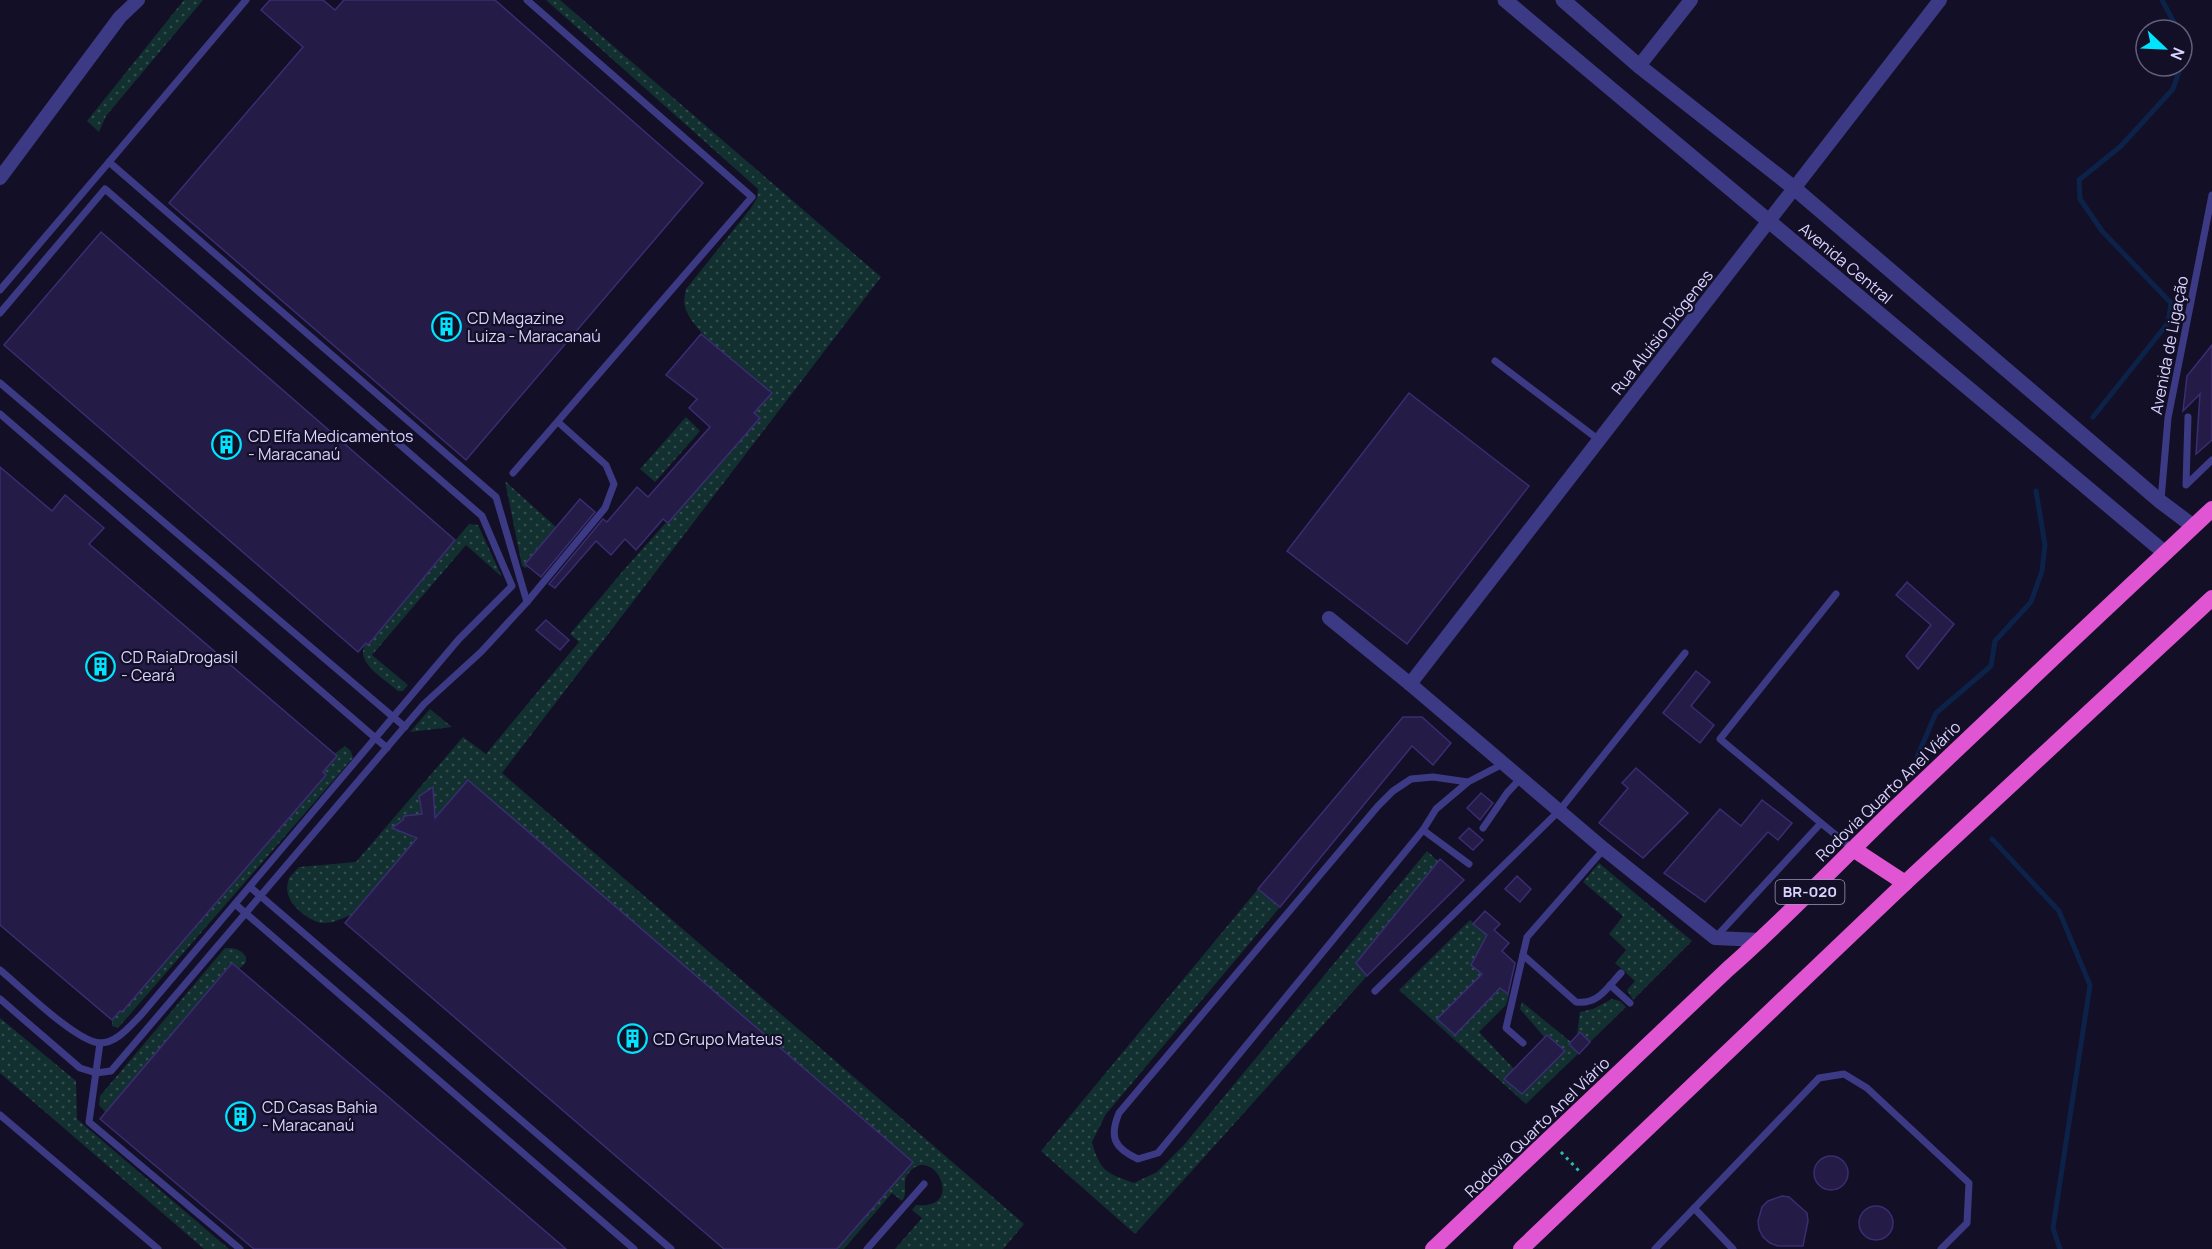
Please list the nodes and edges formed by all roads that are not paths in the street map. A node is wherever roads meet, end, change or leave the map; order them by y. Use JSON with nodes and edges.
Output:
{"nodes":[{"id":1,"x":138,"y":0,"type":"edge"},
{"id":2,"x":246,"y":0,"type":"edge"},
{"id":3,"x":527,"y":0,"type":"edge"},
{"id":4,"x":1505,"y":0,"type":"edge"},
{"id":5,"x":1563,"y":0,"type":"edge"},
{"id":6,"x":1691,"y":0,"type":"edge"},
{"id":7,"x":1940,"y":0,"type":"edge"},
{"id":8,"x":1640,"y":66,"type":"junction"},
{"id":9,"x":109,"y":162,"type":"junction"},
{"id":10,"x":0,"y":178,"type":"edge"},
{"id":11,"x":1794,"y":188,"type":"junction"},
{"id":12,"x":2212,"y":195,"type":"edge"},
{"id":13,"x":1768,"y":221,"type":"junction"},
{"id":14,"x":0,"y":290,"type":"edge"},
{"id":15,"x":0,"y":313,"type":"edge"},
{"id":16,"x":1495,"y":360,"type":"dead end"},
{"id":17,"x":0,"y":382,"type":"edge"},
{"id":18,"x":0,"y":414,"type":"edge"},
{"id":19,"x":2188,"y":417,"type":"dead end"},
{"id":20,"x":558,"y":422,"type":"junction"},
{"id":21,"x":1599,"y":440,"type":"junction"},
{"id":22,"x":2212,"y":459,"type":"edge"},
{"id":23,"x":513,"y":473,"type":"dead end"},
{"id":24,"x":2161,"y":502,"type":"junction"},
{"id":25,"x":2212,"y":509,"type":"edge"},
{"id":26,"x":2193,"y":526,"type":"junction"},
{"id":27,"x":2165,"y":554,"type":"junction"},
{"id":28,"x":1836,"y":594,"type":"dead end"},
{"id":29,"x":2212,"y":598,"type":"edge"},
{"id":30,"x":527,"y":602,"type":"junction"},
{"id":31,"x":1329,"y":618,"type":"dead end"},
{"id":32,"x":1686,"y":653,"type":"dead end"},
{"id":33,"x":1410,"y":684,"type":"junction"},
{"id":34,"x":393,"y":717,"type":"junction"},
{"id":35,"x":405,"y":727,"type":"junction"},
{"id":36,"x":375,"y":738,"type":"junction"},
{"id":37,"x":387,"y":748,"type":"junction"},
{"id":38,"x":1503,"y":764,"type":"junction"},
{"id":39,"x":1521,"y":778,"type":"junction"},
{"id":40,"x":1468,"y":782,"type":"junction"},
{"id":41,"x":1559,"y":811,"type":"junction"},
{"id":42,"x":1821,"y":823,"type":"junction"},
{"id":43,"x":1483,"y":828,"type":"dead end"},
{"id":44,"x":1423,"y":830,"type":"junction"},
{"id":45,"x":1604,"y":849,"type":"junction"},
{"id":46,"x":1853,"y":849,"type":"junction"},
{"id":47,"x":1469,"y":864,"type":"dead end"},
{"id":48,"x":1905,"y":883,"type":"junction"},
{"id":49,"x":250,"y":887,"type":"junction"},
{"id":50,"x":261,"y":896,"type":"junction"},
{"id":51,"x":235,"y":904,"type":"junction"},
{"id":52,"x":246,"y":913,"type":"junction"},
{"id":53,"x":1715,"y":938,"type":"junction"},
{"id":54,"x":1761,"y":940,"type":"junction"},
{"id":55,"x":1523,"y":955,"type":"junction"},
{"id":56,"x":0,"y":970,"type":"edge"},
{"id":57,"x":1621,"y":973,"type":"dead end"},
{"id":58,"x":1610,"y":985,"type":"junction"},
{"id":59,"x":1376,"y":991,"type":"dead end"},
{"id":60,"x":0,"y":999,"type":"edge"},
{"id":61,"x":1630,"y":1003,"type":"dead end"},
{"id":62,"x":100,"y":1043,"type":"junction"},
{"id":63,"x":1523,"y":1043,"type":"dead end"},
{"id":64,"x":96,"y":1073,"type":"junction"},
{"id":65,"x":0,"y":1115,"type":"edge"},
{"id":66,"x":924,"y":1184,"type":"dead end"},
{"id":67,"x":1694,"y":1208,"type":"junction"},
{"id":68,"x":158,"y":1249,"type":"edge"},
{"id":69,"x":240,"y":1249,"type":"edge"},
{"id":70,"x":634,"y":1249,"type":"edge"},
{"id":71,"x":671,"y":1249,"type":"edge"},
{"id":72,"x":867,"y":1249,"type":"edge"},
{"id":73,"x":1433,"y":1249,"type":"edge"},
{"id":74,"x":1521,"y":1249,"type":"edge"},
{"id":75,"x":1655,"y":1249,"type":"edge"},
{"id":76,"x":1733,"y":1249,"type":"edge"},
{"id":77,"x":1941,"y":1249,"type":"edge"}],
"edges":[{"from":1,"to":10,"type":"street"},
{"from":2,"to":9,"type":"lane"},
{"from":3,"to":20,"type":"lane"},
{"from":4,"to":13,"type":"street","name":"Avenida Central"},
{"from":5,"to":8,"type":"street","name":"Avenida Central"},
{"from":6,"to":8,"type":"street"},
{"from":7,"to":11,"type":"street","name":"Rua Aluísio Diógenes"},
{"from":8,"to":11,"type":"street","name":"Avenida Central"},
{"from":9,"to":14,"type":"lane"},
{"from":9,"to":30,"type":"lane"},
{"from":11,"to":13,"type":"street","name":"Rua Aluísio Diógenes"},
{"from":11,"to":24,"type":"street","name":"Avenida Central"},
{"from":12,"to":24,"type":"lane","name":"Avenida de Ligação"},
{"from":13,"to":21,"type":"street","name":"Rua Aluísio Diógenes"},
{"from":13,"to":27,"type":"street","name":"Avenida Central"},
{"from":15,"to":34,"type":"lane"},
{"from":16,"to":21,"type":"lane"},
{"from":17,"to":34,"type":"lane"},
{"from":18,"to":36,"type":"lane"},
{"from":19,"to":22,"type":"lane"},
{"from":20,"to":23,"type":"lane"},
{"from":20,"to":30,"type":"lane"},
{"from":21,"to":33,"type":"street","name":"Rua Aluísio Diógenes"},
{"from":24,"to":26,"type":"street","name":"Avenida Central"},
{"from":25,"to":26,"type":"highway","name":"Rodovia Quarto Anel Viário","number":"BR-020"},
{"from":26,"to":27,"type":"highway","name":"Rodovia Quarto Anel Viário","number":"BR-020"},
{"from":27,"to":46,"type":"highway","name":"Rodovia Quarto Anel Viário","number":"BR-020"},
{"from":28,"to":42,"type":"lane"},
{"from":29,"to":48,"type":"highway"},
{"from":30,"to":35,"type":"lane"},
{"from":31,"to":33,"type":"street"},
{"from":32,"to":41,"type":"lane"},
{"from":33,"to":38,"type":"street"},
{"from":34,"to":35,"type":"lane"},
{"from":34,"to":36,"type":"lane"},
{"from":35,"to":37,"type":"lane"},
{"from":36,"to":37,"type":"lane"},
{"from":36,"to":49,"type":"lane"},
{"from":37,"to":50,"type":"lane"},
{"from":38,"to":39,"type":"street"},
{"from":38,"to":40,"type":"lane"},
{"from":39,"to":41,"type":"street"},
{"from":39,"to":43,"type":"lane"},
{"from":40,"to":44,"type":"lane"},
{"from":40,"to":44,"type":"lane"},
{"from":41,"to":45,"type":"street"},
{"from":41,"to":59,"type":"lane"},
{"from":42,"to":46,"type":"lane"},
{"from":42,"to":53,"type":"lane"},
{"from":44,"to":47,"type":"lane"},
{"from":45,"to":53,"type":"street"},
{"from":45,"to":55,"type":"lane"},
{"from":46,"to":48,"type":"highway"},
{"from":46,"to":54,"type":"highway","name":"Rodovia Quarto Anel Viário","number":"BR-020"},
{"from":48,"to":74,"type":"highway"},
{"from":49,"to":50,"type":"lane"},
{"from":49,"to":51,"type":"lane"},
{"from":50,"to":52,"type":"lane"},
{"from":50,"to":71,"type":"lane"},
{"from":51,"to":52,"type":"lane"},
{"from":51,"to":62,"type":"lane"},
{"from":52,"to":64,"type":"lane"},
{"from":52,"to":70,"type":"lane"},
{"from":53,"to":54,"type":"street"},
{"from":54,"to":73,"type":"highway","name":"Rodovia Quarto Anel Viário","number":"BR-020"},
{"from":55,"to":58,"type":"lane"},
{"from":55,"to":63,"type":"lane"},
{"from":56,"to":62,"type":"lane"},
{"from":57,"to":58,"type":"lane"},
{"from":58,"to":61,"type":"lane"},
{"from":60,"to":64,"type":"lane"},
{"from":62,"to":64,"type":"lane"},
{"from":64,"to":69,"type":"lane"},
{"from":65,"to":68,"type":"lane"},
{"from":66,"to":72,"type":"lane"},
{"from":67,"to":75,"type":"lane"},
{"from":67,"to":76,"type":"lane"},
{"from":67,"to":77,"type":"lane"}]}
